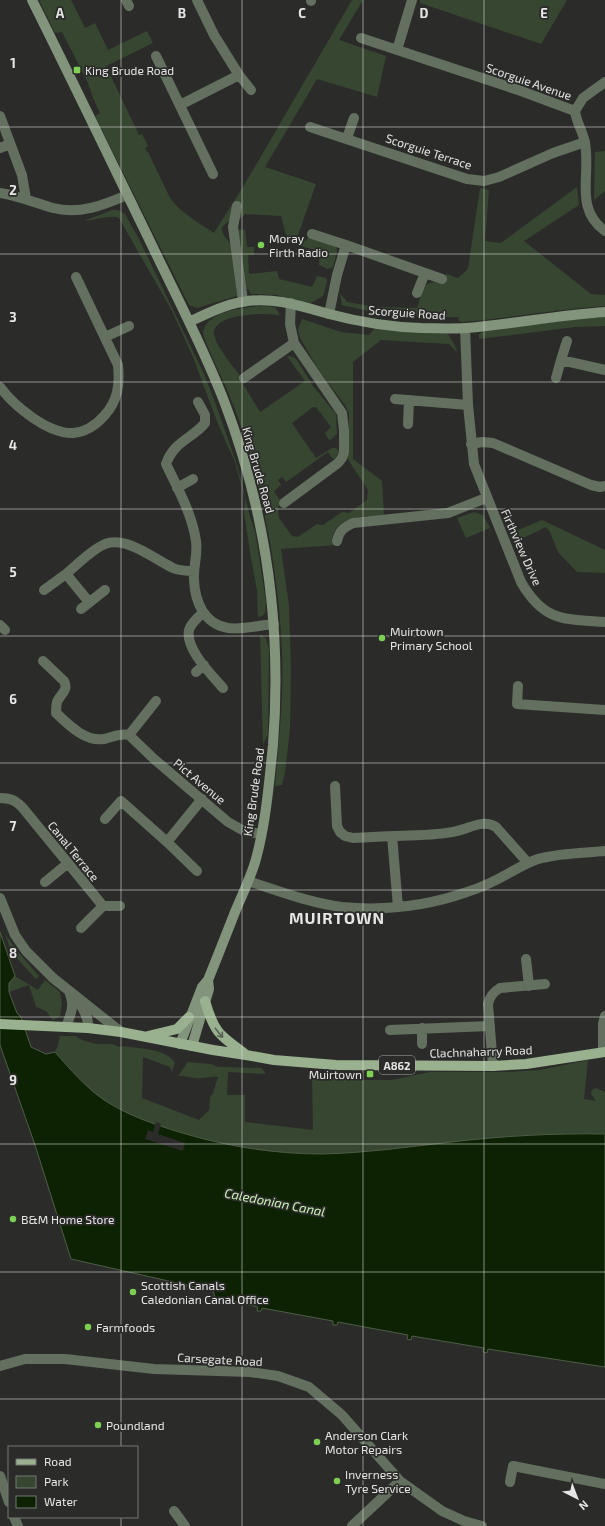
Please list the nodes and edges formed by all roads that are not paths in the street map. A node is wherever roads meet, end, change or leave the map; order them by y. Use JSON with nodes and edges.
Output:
{"nodes":[{"id":1,"x":32,"y":0,"type":"edge"},
{"id":2,"x":197,"y":0,"type":"edge"},
{"id":3,"x":412,"y":0,"type":"edge"},
{"id":4,"x":361,"y":38,"type":"dead end"},
{"id":5,"x":397,"y":50,"type":"junction"},
{"id":6,"x":156,"y":56,"type":"dead end"},
{"id":7,"x":239,"y":75,"type":"junction"},
{"id":8,"x":605,"y":82,"type":"edge"},
{"id":9,"x":251,"y":90,"type":"dead end"},
{"id":10,"x":180,"y":105,"type":"junction"},
{"id":11,"x":575,"y":110,"type":"junction"},
{"id":12,"x":0,"y":116,"type":"edge"},
{"id":13,"x":354,"y":118,"type":"dead end"},
{"id":14,"x":310,"y":127,"type":"dead end"},
{"id":15,"x":347,"y":138,"type":"junction"},
{"id":16,"x":585,"y":142,"type":"junction"},
{"id":17,"x":10,"y":144,"type":"junction"},
{"id":18,"x":0,"y":148,"type":"edge"},
{"id":19,"x":213,"y":174,"type":"dead end"},
{"id":20,"x":0,"y":193,"type":"edge"},
{"id":21,"x":127,"y":195,"type":"junction"},
{"id":22,"x":26,"y":199,"type":"junction"},
{"id":23,"x":237,"y":206,"type":"dead end"},
{"id":24,"x":605,"y":231,"type":"edge"},
{"id":25,"x":312,"y":234,"type":"dead end"},
{"id":26,"x":346,"y":245,"type":"junction"},
{"id":27,"x":425,"y":273,"type":"junction"},
{"id":28,"x":76,"y":277,"type":"dead end"},
{"id":29,"x":442,"y":279,"type":"dead end"},
{"id":30,"x":417,"y":293,"type":"dead end"},
{"id":31,"x":243,"y":301,"type":"junction"},
{"id":32,"x":291,"y":303,"type":"junction"},
{"id":33,"x":605,"y":312,"type":"edge"},
{"id":34,"x":329,"y":314,"type":"junction"},
{"id":35,"x":189,"y":322,"type":"junction"},
{"id":36,"x":129,"y":326,"type":"dead end"},
{"id":37,"x":465,"y":328,"type":"junction"},
{"id":38,"x":105,"y":337,"type":"junction"},
{"id":39,"x":566,"y":341,"type":"dead end"},
{"id":40,"x":294,"y":343,"type":"junction"},
{"id":41,"x":561,"y":360,"type":"junction"},
{"id":42,"x":605,"y":370,"type":"edge"},
{"id":43,"x":244,"y":378,"type":"dead end"},
{"id":44,"x":556,"y":378,"type":"dead end"},
{"id":45,"x":0,"y":387,"type":"edge"},
{"id":46,"x":395,"y":399,"type":"dead end"},
{"id":47,"x":409,"y":400,"type":"junction"},
{"id":48,"x":198,"y":402,"type":"dead end"},
{"id":49,"x":468,"y":405,"type":"junction"},
{"id":50,"x":408,"y":424,"type":"dead end"},
{"id":51,"x":471,"y":444,"type":"junction"},
{"id":52,"x":193,"y":479,"type":"dead end"},
{"id":53,"x":605,"y":486,"type":"edge"},
{"id":54,"x":177,"y":488,"type":"junction"},
{"id":55,"x":486,"y":498,"type":"junction"},
{"id":56,"x":284,"y":503,"type":"dead end"},
{"id":57,"x":337,"y":541,"type":"dead end"},
{"id":58,"x":194,"y":572,"type":"junction"},
{"id":59,"x":66,"y":574,"type":"junction"},
{"id":60,"x":44,"y":590,"type":"dead end"},
{"id":61,"x":105,"y":590,"type":"dead end"},
{"id":62,"x":90,"y":602,"type":"junction"},
{"id":63,"x":81,"y":609,"type":"dead end"},
{"id":64,"x":202,"y":613,"type":"junction"},
{"id":65,"x":605,"y":622,"type":"edge"},
{"id":66,"x":274,"y":624,"type":"junction"},
{"id":67,"x":43,"y":661,"type":"dead end"},
{"id":68,"x":518,"y":686,"type":"dead end"},
{"id":69,"x":223,"y":688,"type":"dead end"},
{"id":70,"x":156,"y":701,"type":"dead end"},
{"id":71,"x":605,"y":710,"type":"edge"},
{"id":72,"x":129,"y":735,"type":"junction"},
{"id":73,"x":335,"y":786,"type":"dead end"},
{"id":74,"x":0,"y":798,"type":"edge"},
{"id":75,"x":202,"y":799,"type":"junction"},
{"id":76,"x":105,"y":819,"type":"dead end"},
{"id":77,"x":261,"y":834,"type":"junction"},
{"id":78,"x":392,"y":836,"type":"junction"},
{"id":79,"x":167,"y":842,"type":"junction"},
{"id":80,"x":605,"y":851,"type":"edge"},
{"id":81,"x":528,"y":863,"type":"junction"},
{"id":82,"x":67,"y":864,"type":"junction"},
{"id":83,"x":197,"y":871,"type":"dead end"},
{"id":84,"x":248,"y":881,"type":"junction"},
{"id":85,"x":45,"y":882,"type":"dead end"},
{"id":86,"x":0,"y":898,"type":"edge"},
{"id":87,"x":103,"y":906,"type":"junction"},
{"id":88,"x":120,"y":906,"type":"dead end"},
{"id":89,"x":398,"y":907,"type":"junction"},
{"id":90,"x":81,"y":928,"type":"dead end"},
{"id":91,"x":526,"y":958,"type":"dead end"},
{"id":92,"x":208,"y":980,"type":"junction"},
{"id":93,"x":545,"y":984,"type":"dead end"},
{"id":94,"x":529,"y":986,"type":"junction"},
{"id":95,"x":69,"y":990,"type":"junction"},
{"id":96,"x":205,"y":1001,"type":"junction"},
{"id":97,"x":605,"y":1016,"type":"edge"},
{"id":98,"x":189,"y":1017,"type":"junction"},
{"id":99,"x":0,"y":1024,"type":"edge"},
{"id":100,"x":490,"y":1026,"type":"junction"},
{"id":101,"x":66,"y":1027,"type":"junction"},
{"id":102,"x":88,"y":1028,"type":"junction"},
{"id":103,"x":422,"y":1028,"type":"junction"},
{"id":104,"x":390,"y":1030,"type":"dead end"},
{"id":105,"x":121,"y":1032,"type":"junction"},
{"id":106,"x":145,"y":1037,"type":"junction"},
{"id":107,"x":180,"y":1044,"type":"junction"},
{"id":108,"x":422,"y":1044,"type":"dead end"},
{"id":109,"x":192,"y":1046,"type":"junction"},
{"id":110,"x":604,"y":1052,"type":"edge"},
{"id":111,"x":246,"y":1055,"type":"junction"},
{"id":112,"x":493,"y":1066,"type":"junction"},
{"id":113,"x":0,"y":1366,"type":"edge"},
{"id":114,"x":0,"y":1476,"type":"edge"},
{"id":115,"x":400,"y":1481,"type":"junction"},
{"id":116,"x":510,"y":1482,"type":"dead end"},
{"id":117,"x":605,"y":1484,"type":"edge"},
{"id":118,"x":8,"y":1499,"type":"edge"},
{"id":119,"x":174,"y":1511,"type":"dead end"},
{"id":120,"x":185,"y":1526,"type":"edge"},
{"id":121,"x":352,"y":1526,"type":"edge"},
{"id":122,"x":482,"y":1526,"type":"edge"}],
"edges":[{"from":1,"to":21,"type":"street","name":"King Brude Road"},
{"from":2,"to":7,"type":"street"},
{"from":3,"to":5,"type":"street"},
{"from":4,"to":5,"type":"street","name":"Scorguie Avenue"},
{"from":5,"to":11,"type":"street","name":"Scorguie Avenue"},
{"from":6,"to":10,"type":"street"},
{"from":7,"to":9,"type":"street"},
{"from":7,"to":10,"type":"street"},
{"from":8,"to":11,"type":"street"},
{"from":10,"to":19,"type":"street"},
{"from":11,"to":16,"type":"street","name":"Scorguie Avenue"},
{"from":12,"to":17,"type":"street"},
{"from":13,"to":15,"type":"street"},
{"from":14,"to":15,"type":"street","name":"Scorguie Terrace"},
{"from":15,"to":16,"type":"street","name":"Scorguie Terrace"},
{"from":16,"to":24,"type":"street","name":"Scorguie Avenue"},
{"from":17,"to":18,"type":"street"},
{"from":17,"to":22,"type":"street"},
{"from":20,"to":22,"type":"street"},
{"from":21,"to":22,"type":"street"},
{"from":21,"to":35,"type":"street","name":"King Brude Road"},
{"from":23,"to":31,"type":"street"},
{"from":25,"to":26,"type":"street"},
{"from":26,"to":27,"type":"street"},
{"from":26,"to":34,"type":"street"},
{"from":27,"to":29,"type":"street"},
{"from":27,"to":30,"type":"street"},
{"from":28,"to":38,"type":"street"},
{"from":31,"to":32,"type":"street","name":"Scorguie Road"},
{"from":31,"to":35,"type":"street","name":"Scorguie Road"},
{"from":32,"to":34,"type":"street","name":"Scorguie Road"},
{"from":32,"to":40,"type":"street"},
{"from":33,"to":37,"type":"street","name":"Scorguie Road"},
{"from":34,"to":37,"type":"street","name":"Scorguie Road"},
{"from":35,"to":66,"type":"street","name":"King Brude Road"},
{"from":36,"to":38,"type":"street"},
{"from":37,"to":49,"type":"street","name":"Firthview Drive"},
{"from":38,"to":45,"type":"street"},
{"from":39,"to":41,"type":"street"},
{"from":40,"to":43,"type":"street"},
{"from":40,"to":56,"type":"street"},
{"from":41,"to":42,"type":"street"},
{"from":41,"to":44,"type":"street"},
{"from":46,"to":47,"type":"street"},
{"from":47,"to":49,"type":"street"},
{"from":47,"to":50,"type":"street"},
{"from":48,"to":54,"type":"street"},
{"from":49,"to":51,"type":"street","name":"Firthview Drive"},
{"from":51,"to":53,"type":"street"},
{"from":51,"to":55,"type":"street","name":"Firthview Drive"},
{"from":52,"to":54,"type":"street"},
{"from":54,"to":58,"type":"street"},
{"from":55,"to":57,"type":"street"},
{"from":55,"to":65,"type":"street","name":"Firthview Drive"},
{"from":58,"to":59,"type":"street"},
{"from":58,"to":64,"type":"street"},
{"from":59,"to":60,"type":"street"},
{"from":59,"to":62,"type":"street"},
{"from":61,"to":62,"type":"street"},
{"from":62,"to":63,"type":"street"},
{"from":64,"to":66,"type":"street"},
{"from":64,"to":69,"type":"street"},
{"from":66,"to":77,"type":"street","name":"King Brude Road"},
{"from":67,"to":72,"type":"street"},
{"from":68,"to":71,"type":"street"},
{"from":70,"to":72,"type":"street"},
{"from":72,"to":75,"type":"street","name":"Pict Avenue"},
{"from":73,"to":78,"type":"street"},
{"from":74,"to":82,"type":"street","name":"Canal Terrace"},
{"from":75,"to":77,"type":"street","name":"Pict Avenue"},
{"from":75,"to":79,"type":"street"},
{"from":76,"to":79,"type":"street"},
{"from":77,"to":84,"type":"street","name":"King Brude Road"},
{"from":78,"to":81,"type":"street"},
{"from":78,"to":89,"type":"street"},
{"from":79,"to":83,"type":"street"},
{"from":80,"to":81,"type":"street"},
{"from":81,"to":89,"type":"street"},
{"from":82,"to":85,"type":"street"},
{"from":82,"to":87,"type":"street","name":"Canal Terrace"},
{"from":84,"to":89,"type":"street"},
{"from":84,"to":92,"type":"street","name":"King Brude Road"},
{"from":86,"to":95,"type":"street"},
{"from":87,"to":88,"type":"street"},
{"from":87,"to":90,"type":"street"},
{"from":91,"to":94,"type":"street"},
{"from":92,"to":96,"type":"street","name":"King Brude Road"},
{"from":92,"to":98,"type":"street","name":"King Brude Road"},
{"from":93,"to":94,"type":"street"},
{"from":94,"to":100,"type":"street"},
{"from":95,"to":101,"type":"street"},
{"from":95,"to":102,"type":"street"},
{"from":95,"to":105,"type":"street"},
{"from":96,"to":109,"type":"street","name":"King Brude Road"},
{"from":96,"to":111,"type":"main road","one_way":true},
{"from":97,"to":110,"type":"street","name":"Clachnaharry Road"},
{"from":98,"to":106,"type":"main road"},
{"from":98,"to":107,"type":"street","name":"King Brude Road"},
{"from":99,"to":101,"type":"main road","number":"A862"},
{"from":100,"to":103,"type":"street"},
{"from":100,"to":112,"type":"street"},
{"from":101,"to":102,"type":"main road","number":"A862"},
{"from":102,"to":105,"type":"main road","number":"A862"},
{"from":103,"to":104,"type":"street"},
{"from":103,"to":108,"type":"street"},
{"from":105,"to":106,"type":"main road","number":"A862"},
{"from":106,"to":107,"type":"main road","number":"A862"},
{"from":107,"to":109,"type":"main road","number":"A862"},
{"from":109,"to":111,"type":"main road","name":"Clachnaharry Road","number":"A862"},
{"from":110,"to":112,"type":"main road","name":"Clachnaharry Road","number":"A862"},
{"from":111,"to":112,"type":"main road","name":"Clachnaharry Road","number":"A862"},
{"from":113,"to":115,"type":"street","name":"Carsegate Road"},
{"from":114,"to":118,"type":"street"},
{"from":115,"to":121,"type":"street"},
{"from":115,"to":122,"type":"street","name":"Carsegate Road"},
{"from":116,"to":117,"type":"street"},
{"from":119,"to":120,"type":"street"}]}
